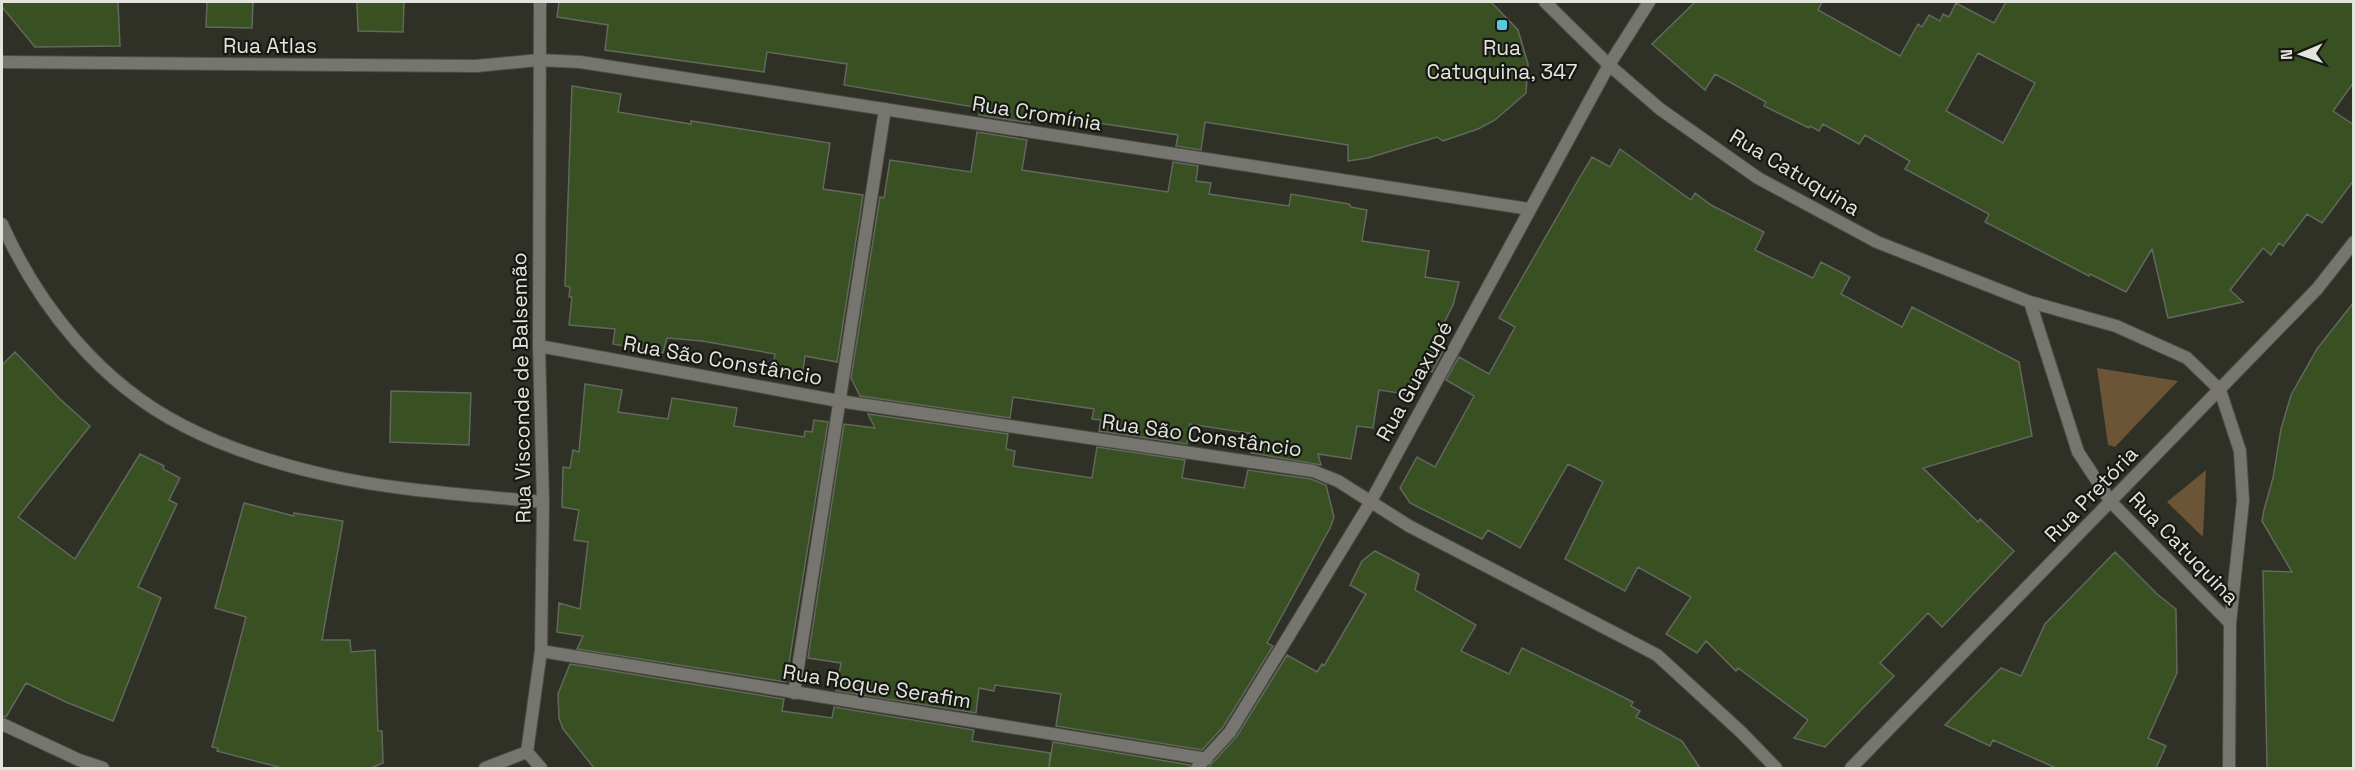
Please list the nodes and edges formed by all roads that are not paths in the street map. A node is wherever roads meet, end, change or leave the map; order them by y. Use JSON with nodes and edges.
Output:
{"nodes":[{"id":1,"x":540,"y":2,"type":"edge"},
{"id":2,"x":1545,"y":2,"type":"edge"},
{"id":3,"x":1649,"y":2,"type":"edge"},
{"id":4,"x":539,"y":60,"type":"junction"},
{"id":5,"x":2,"y":62,"type":"edge"},
{"id":6,"x":1609,"y":65,"type":"junction"},
{"id":7,"x":885,"y":109,"type":"junction"},
{"id":8,"x":1529,"y":209,"type":"junction"},
{"id":9,"x":2,"y":224,"type":"edge"},
{"id":10,"x":2354,"y":242,"type":"edge"},
{"id":11,"x":2030,"y":302,"type":"junction"},
{"id":12,"x":539,"y":346,"type":"junction"},
{"id":13,"x":2220,"y":390,"type":"junction"},
{"id":14,"x":839,"y":401,"type":"junction"},
{"id":15,"x":543,"y":502,"type":"junction"},
{"id":16,"x":1370,"y":502,"type":"junction"},
{"id":17,"x":2111,"y":502,"type":"junction"},
{"id":18,"x":2230,"y":623,"type":"junction"},
{"id":19,"x":541,"y":651,"type":"junction"},
{"id":20,"x":794,"y":693,"type":"junction"},
{"id":21,"x":2,"y":723,"type":"edge"},
{"id":22,"x":527,"y":752,"type":"junction"},
{"id":23,"x":1207,"y":759,"type":"junction"},
{"id":24,"x":103,"y":768,"type":"edge"},
{"id":25,"x":485,"y":768,"type":"edge"},
{"id":26,"x":541,"y":768,"type":"edge"},
{"id":27,"x":1197,"y":768,"type":"edge"},
{"id":28,"x":1776,"y":768,"type":"edge"},
{"id":29,"x":1851,"y":768,"type":"edge"},
{"id":30,"x":2229,"y":768,"type":"edge"}],
"edges":[{"from":1,"to":4,"type":"street","name":"Rua Visconde de Balsemão"},
{"from":2,"to":6,"type":"street","name":"Rua Catuquina"},
{"from":3,"to":6,"type":"street","name":"Rua Guaxupé"},
{"from":4,"to":5,"type":"street","name":"Rua Atlas"},
{"from":4,"to":7,"type":"street","name":"Rua Cromínia"},
{"from":4,"to":12,"type":"street","name":"Rua Visconde de Balsemão"},
{"from":6,"to":8,"type":"street","name":"Rua Guaxupé"},
{"from":6,"to":11,"type":"street","name":"Rua Catuquina"},
{"from":7,"to":8,"type":"street","name":"Rua Cromínia"},
{"from":7,"to":14,"type":"street"},
{"from":8,"to":16,"type":"street","name":"Rua Guaxupé"},
{"from":9,"to":15,"type":"street"},
{"from":10,"to":13,"type":"street","name":"Rua Pretória"},
{"from":11,"to":13,"type":"street","name":"Rua Catuquina"},
{"from":11,"to":17,"type":"street","name":"Rua Catuquina"},
{"from":12,"to":14,"type":"street","name":"Rua São Constâncio"},
{"from":12,"to":15,"type":"street","name":"Rua Visconde de Balsemão"},
{"from":13,"to":17,"type":"street","name":"Rua Pretória"},
{"from":13,"to":18,"type":"street","name":"Rua Catuquina"},
{"from":14,"to":16,"type":"street","name":"Rua São Constâncio"},
{"from":14,"to":20,"type":"street"},
{"from":15,"to":19,"type":"street","name":"Rua Visconde de Balsemão"},
{"from":16,"to":23,"type":"street","name":"Rua Guaxupé"},
{"from":16,"to":28,"type":"street","name":"Rua São Constâncio"},
{"from":17,"to":18,"type":"street","name":"Rua Catuquina"},
{"from":17,"to":29,"type":"street","name":"Rua Pretória"},
{"from":18,"to":30,"type":"street","name":"Rua Catuquina"},
{"from":19,"to":20,"type":"street","name":"Rua Roque Serafim"},
{"from":19,"to":22,"type":"street","name":"Rua Visconde de Balsemão"},
{"from":20,"to":23,"type":"street","name":"Rua Roque Serafim"},
{"from":21,"to":24,"type":"street"},
{"from":22,"to":25,"type":"street"},
{"from":22,"to":26,"type":"street"},
{"from":23,"to":27,"type":"street","name":"Rua Guaxupé"}]}
